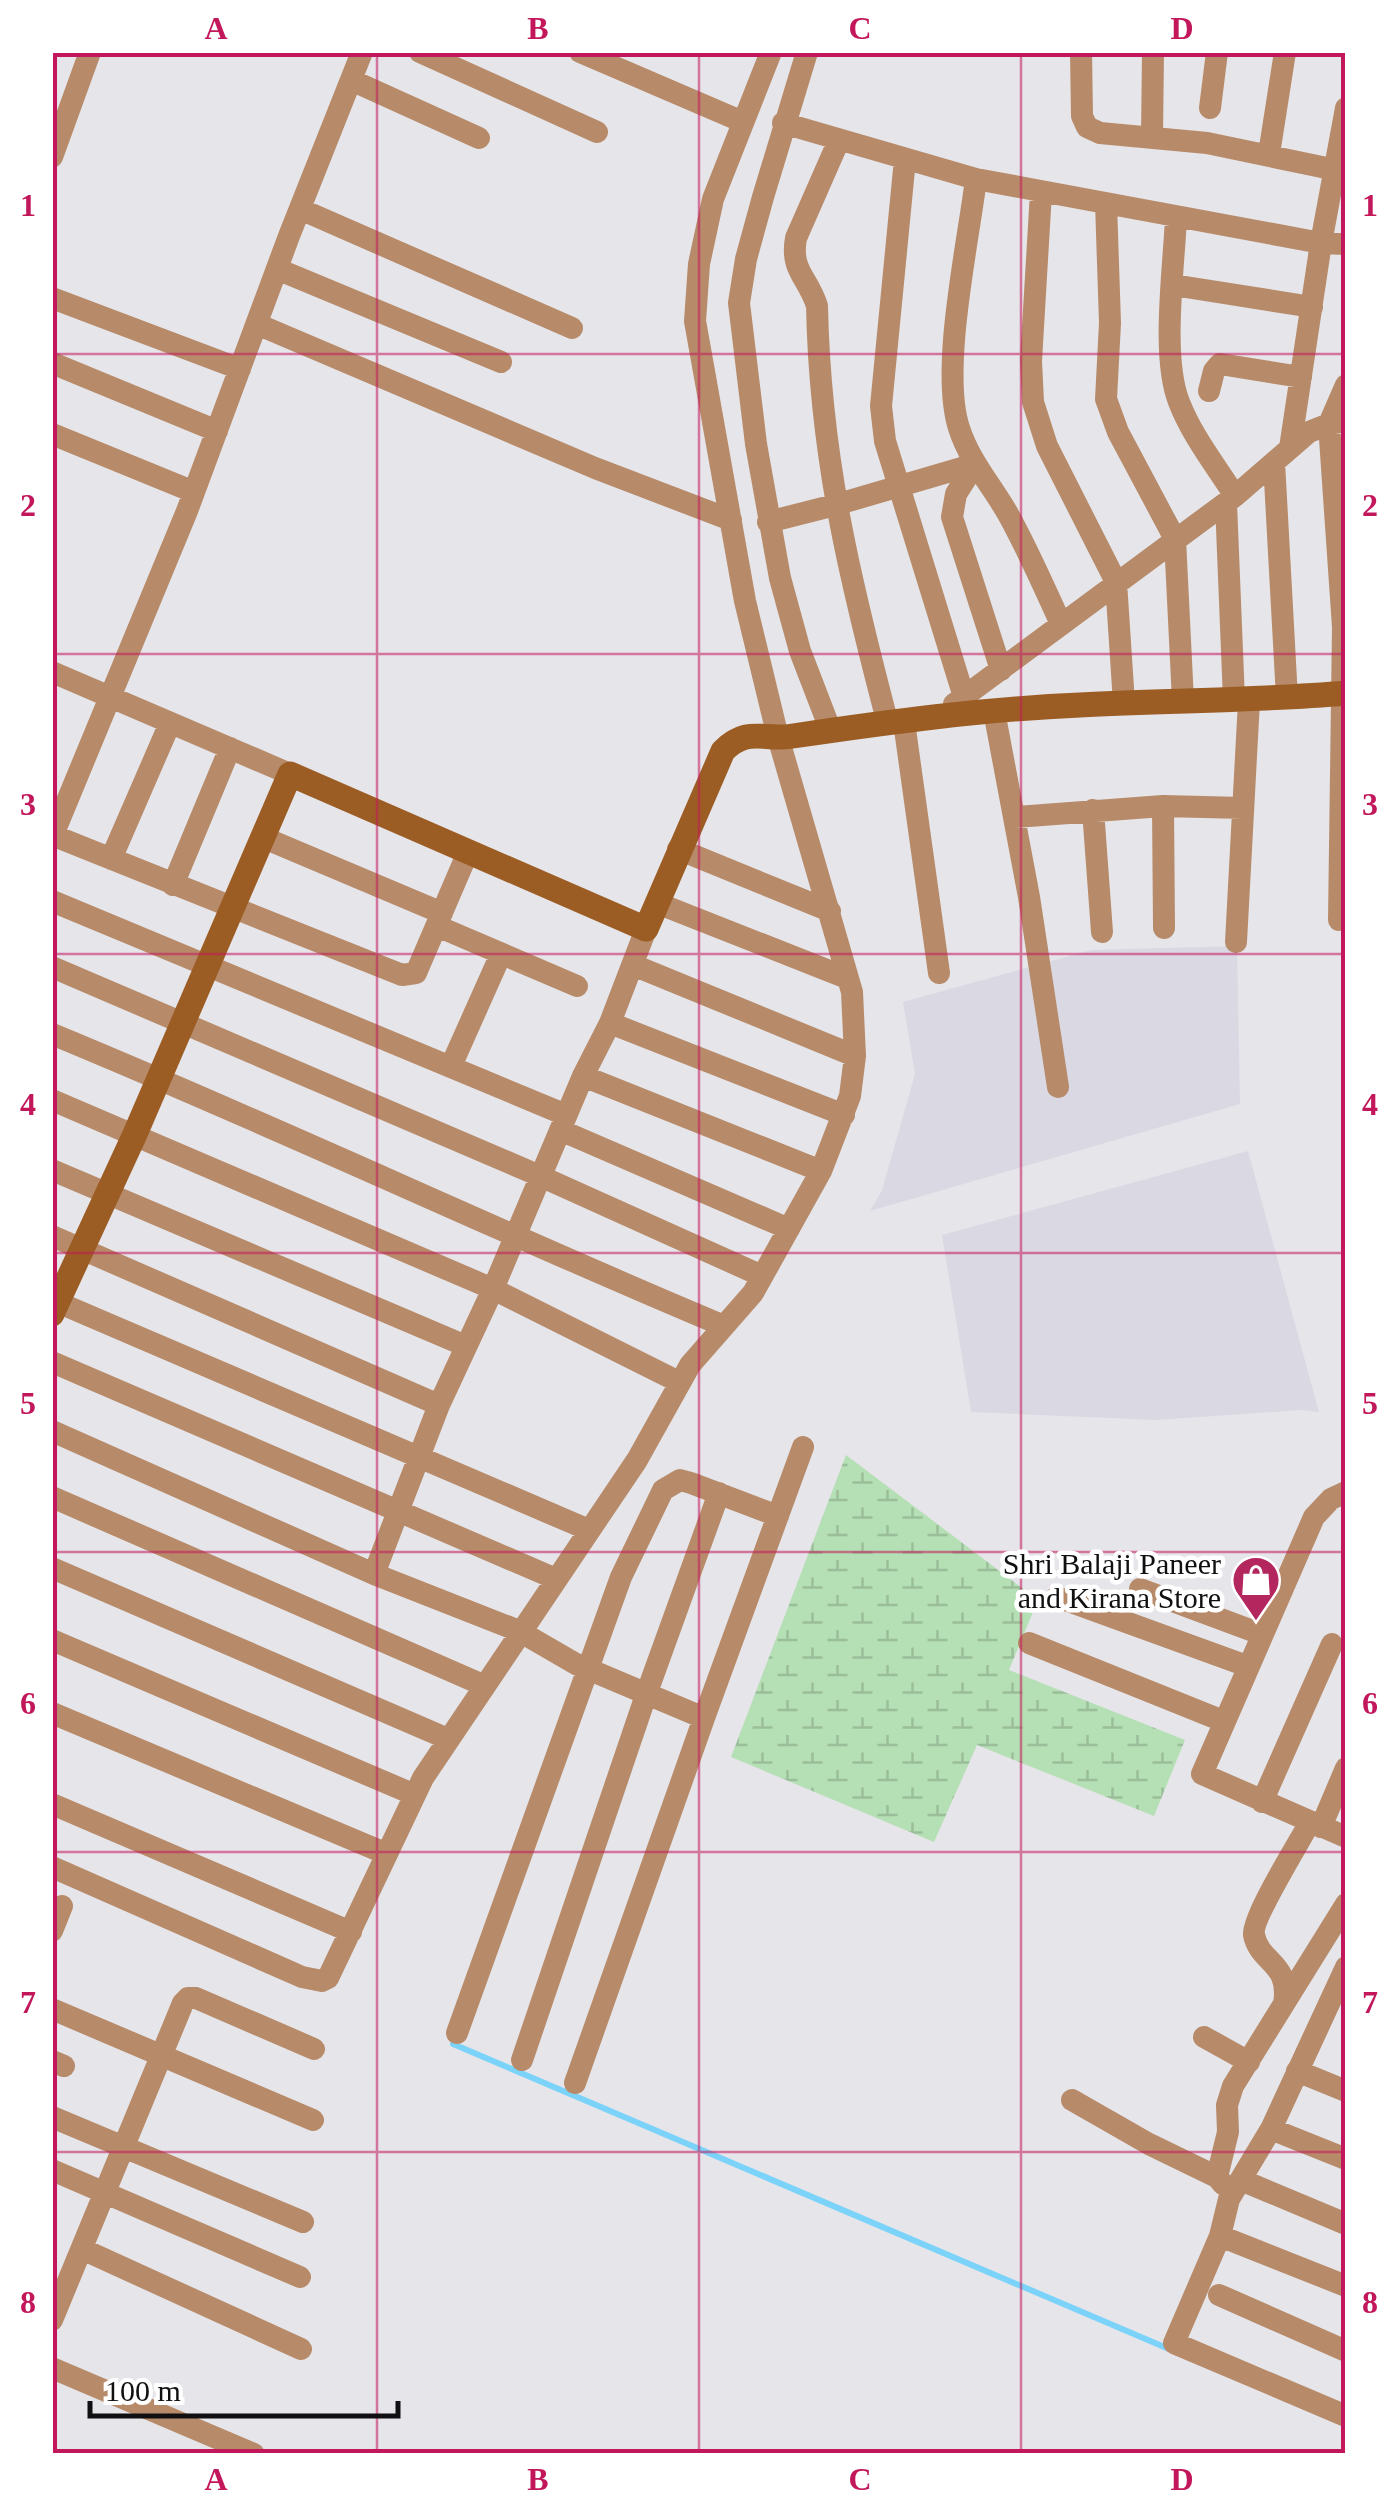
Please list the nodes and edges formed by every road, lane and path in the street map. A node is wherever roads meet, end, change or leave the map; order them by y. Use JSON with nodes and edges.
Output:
{"nodes":[{"id":1,"x":90,"y":52,"type":"edge"},
{"id":2,"x":362,"y":52,"type":"edge"},
{"id":3,"x":420,"y":52,"type":"edge"},
{"id":4,"x":580,"y":52,"type":"edge"},
{"id":5,"x":771,"y":52,"type":"edge"},
{"id":6,"x":807,"y":52,"type":"edge"},
{"id":7,"x":1082,"y":52,"type":"edge"},
{"id":8,"x":1153,"y":52,"type":"edge"},
{"id":9,"x":1217,"y":52,"type":"edge"},
{"id":10,"x":1286,"y":52,"type":"edge"},
{"id":11,"x":351,"y":80,"type":"junction"},
{"id":12,"x":1210,"y":108,"type":"dead end"},
{"id":13,"x":1346,"y":108,"type":"edge"},
{"id":14,"x":744,"y":122,"type":"junction"},
{"id":15,"x":783,"y":123,"type":"junction"},
{"id":16,"x":597,"y":132,"type":"dead end"},
{"id":17,"x":1152,"y":136,"type":"junction"},
{"id":18,"x":480,"y":138,"type":"dead end"},
{"id":19,"x":839,"y":140,"type":"junction"},
{"id":20,"x":1269,"y":154,"type":"junction"},
{"id":21,"x":52,"y":158,"type":"edge"},
{"id":22,"x":905,"y":159,"type":"junction"},
{"id":23,"x":1339,"y":171,"type":"edge"},
{"id":24,"x":976,"y":179,"type":"junction"},
{"id":25,"x":1041,"y":192,"type":"junction"},
{"id":26,"x":1106,"y":203,"type":"junction"},
{"id":27,"x":300,"y":209,"type":"junction"},
{"id":28,"x":1176,"y":217,"type":"junction"},
{"id":29,"x":1321,"y":243,"type":"junction"},
{"id":30,"x":1346,"y":244,"type":"edge"},
{"id":31,"x":277,"y":268,"type":"junction"},
{"id":32,"x":1173,"y":285,"type":"junction"},
{"id":33,"x":52,"y":298,"type":"edge"},
{"id":34,"x":1312,"y":307,"type":"junction"},
{"id":35,"x":257,"y":324,"type":"junction"},
{"id":36,"x":572,"y":328,"type":"dead end"},
{"id":37,"x":501,"y":362,"type":"dead end"},
{"id":38,"x":52,"y":363,"type":"edge"},
{"id":39,"x":240,"y":368,"type":"junction"},
{"id":40,"x":1301,"y":377,"type":"junction"},
{"id":41,"x":1346,"y":385,"type":"edge"},
{"id":42,"x":1209,"y":391,"type":"dead end"},
{"id":43,"x":1338,"y":423,"type":"edge"},
{"id":44,"x":217,"y":431,"type":"junction"},
{"id":45,"x":52,"y":434,"type":"edge"},
{"id":46,"x":1282,"y":455,"type":"junction"},
{"id":47,"x":975,"y":464,"type":"junction"},
{"id":48,"x":899,"y":486,"type":"junction"},
{"id":49,"x":194,"y":492,"type":"junction"},
{"id":50,"x":1230,"y":499,"type":"junction"},
{"id":51,"x":836,"y":505,"type":"junction"},
{"id":52,"x":731,"y":520,"type":"junction"},
{"id":53,"x":768,"y":522,"type":"junction"},
{"id":54,"x":1175,"y":540,"type":"junction"},
{"id":55,"x":1343,"y":563,"type":"edge"},
{"id":56,"x":1116,"y":582,"type":"junction"},
{"id":57,"x":1061,"y":624,"type":"junction"},
{"id":58,"x":1001,"y":670,"type":"junction"},
{"id":59,"x":52,"y":672,"type":"edge"},
{"id":60,"x":1345,"y":693,"type":"edge"},
{"id":61,"x":964,"y":696,"type":"junction"},
{"id":62,"x":110,"y":697,"type":"junction"},
{"id":63,"x":1287,"y":698,"type":"junction"},
{"id":64,"x":1183,"y":701,"type":"junction"},
{"id":65,"x":1242,"y":701,"type":"junction"},
{"id":66,"x":1124,"y":703,"type":"junction"},
{"id":67,"x":994,"y":711,"type":"junction"},
{"id":68,"x":934,"y":717,"type":"junction"},
{"id":69,"x":170,"y":723,"type":"junction"},
{"id":70,"x":896,"y":723,"type":"junction"},
{"id":71,"x":803,"y":734,"type":"junction"},
{"id":72,"x":230,"y":748,"type":"junction"},
{"id":73,"x":290,"y":774,"type":"junction"},
{"id":74,"x":1163,"y":806,"type":"junction"},
{"id":75,"x":1243,"y":808,"type":"junction"},
{"id":76,"x":1092,"y":810,"type":"junction"},
{"id":77,"x":1344,"y":814,"type":"edge"},
{"id":78,"x":1015,"y":816,"type":"junction"},
{"id":79,"x":53,"y":835,"type":"edge"},
{"id":80,"x":262,"y":837,"type":"junction"},
{"id":81,"x":678,"y":849,"type":"junction"},
{"id":82,"x":468,"y":852,"type":"junction"},
{"id":83,"x":111,"y":858,"type":"junction"},
{"id":84,"x":1343,"y":883,"type":"edge"},
{"id":85,"x":173,"y":885,"type":"junction"},
{"id":86,"x":52,"y":900,"type":"edge"},
{"id":87,"x":657,"y":903,"type":"junction"},
{"id":88,"x":231,"y":908,"type":"junction"},
{"id":89,"x":830,"y":911,"type":"junction"},
{"id":90,"x":439,"y":920,"type":"junction"},
{"id":91,"x":1339,"y":920,"type":"dead end"},
{"id":92,"x":1164,"y":928,"type":"dead end"},
{"id":93,"x":646,"y":929,"type":"junction"},
{"id":94,"x":1102,"y":932,"type":"dead end"},
{"id":95,"x":1236,"y":942,"type":"dead end"},
{"id":96,"x":501,"y":954,"type":"junction"},
{"id":97,"x":208,"y":964,"type":"junction"},
{"id":98,"x":633,"y":964,"type":"junction"},
{"id":99,"x":52,"y":968,"type":"edge"},
{"id":100,"x":940,"y":974,"type":"dead end"},
{"id":101,"x":847,"y":978,"type":"junction"},
{"id":102,"x":578,"y":986,"type":"dead end"},
{"id":103,"x":610,"y":1023,"type":"junction"},
{"id":104,"x":182,"y":1024,"type":"junction"},
{"id":105,"x":52,"y":1034,"type":"edge"},
{"id":106,"x":855,"y":1056,"type":"junction"},
{"id":107,"x":451,"y":1066,"type":"junction"},
{"id":108,"x":583,"y":1076,"type":"junction"},
{"id":109,"x":159,"y":1078,"type":"junction"},
{"id":110,"x":1058,"y":1087,"type":"dead end"},
{"id":111,"x":52,"y":1100,"type":"edge"},
{"id":112,"x":844,"y":1116,"type":"junction"},
{"id":113,"x":563,"y":1122,"type":"junction"},
{"id":114,"x":136,"y":1134,"type":"junction"},
{"id":115,"x":52,"y":1170,"type":"edge"},
{"id":116,"x":821,"y":1171,"type":"junction"},
{"id":117,"x":540,"y":1176,"type":"junction"},
{"id":118,"x":108,"y":1193,"type":"junction"},
{"id":119,"x":788,"y":1229,"type":"junction"},
{"id":120,"x":52,"y":1236,"type":"edge"},
{"id":121,"x":514,"y":1238,"type":"junction"},
{"id":122,"x":82,"y":1248,"type":"junction"},
{"id":123,"x":762,"y":1276,"type":"junction"},
{"id":124,"x":493,"y":1289,"type":"junction"},
{"id":125,"x":55,"y":1308,"type":"edge"},
{"id":126,"x":724,"y":1326,"type":"junction"},
{"id":127,"x":466,"y":1346,"type":"junction"},
{"id":128,"x":52,"y":1362,"type":"edge"},
{"id":129,"x":679,"y":1382,"type":"junction"},
{"id":130,"x":439,"y":1405,"type":"junction"},
{"id":131,"x":52,"y":1431,"type":"edge"},
{"id":132,"x":804,"y":1447,"type":"dead end"},
{"id":133,"x":418,"y":1454,"type":"junction"},
{"id":134,"x":1346,"y":1492,"type":"edge"},
{"id":135,"x":719,"y":1494,"type":"junction"},
{"id":136,"x":52,"y":1497,"type":"edge"},
{"id":137,"x":398,"y":1513,"type":"junction"},
{"id":138,"x":778,"y":1516,"type":"junction"},
{"id":139,"x":589,"y":1530,"type":"junction"},
{"id":140,"x":52,"y":1568,"type":"edge"},
{"id":141,"x":374,"y":1574,"type":"junction"},
{"id":142,"x":556,"y":1579,"type":"junction"},
{"id":143,"x":1140,"y":1589,"type":"dead end"},
{"id":144,"x":1057,"y":1597,"type":"dead end"},
{"id":145,"x":524,"y":1634,"type":"junction"},
{"id":146,"x":1261,"y":1634,"type":"junction"},
{"id":147,"x":52,"y":1640,"type":"edge"},
{"id":148,"x":1029,"y":1644,"type":"dead end"},
{"id":149,"x":1332,"y":1644,"type":"dead end"},
{"id":150,"x":1247,"y":1666,"type":"junction"},
{"id":151,"x":589,"y":1670,"type":"junction"},
{"id":152,"x":483,"y":1685,"type":"junction"},
{"id":153,"x":646,"y":1695,"type":"junction"},
{"id":154,"x":52,"y":1713,"type":"edge"},
{"id":155,"x":704,"y":1718,"type":"junction"},
{"id":156,"x":1223,"y":1720,"type":"junction"},
{"id":157,"x":448,"y":1739,"type":"junction"},
{"id":158,"x":1346,"y":1768,"type":"edge"},
{"id":159,"x":415,"y":1795,"type":"junction"},
{"id":160,"x":1262,"y":1802,"type":"junction"},
{"id":161,"x":52,"y":1804,"type":"edge"},
{"id":162,"x":1316,"y":1825,"type":"junction"},
{"id":163,"x":1346,"y":1837,"type":"edge"},
{"id":164,"x":388,"y":1854,"type":"junction"},
{"id":165,"x":52,"y":1868,"type":"edge"},
{"id":166,"x":1346,"y":1904,"type":"edge"},
{"id":167,"x":62,"y":1906,"type":"dead end"},
{"id":168,"x":52,"y":1930,"type":"edge"},
{"id":169,"x":352,"y":1932,"type":"junction"},
{"id":170,"x":1345,"y":1967,"type":"edge"},
{"id":171,"x":52,"y":2008,"type":"edge"},
{"id":172,"x":1284,"y":2008,"type":"junction"},
{"id":173,"x":1323,"y":2016,"type":"junction"},
{"id":174,"x":1346,"y":2026,"type":"edge"},
{"id":175,"x":457,"y":2033,"type":"dead end"},
{"id":176,"x":1204,"y":2037,"type":"dead end"},
{"id":177,"x":314,"y":2049,"type":"dead end"},
{"id":178,"x":160,"y":2055,"type":"junction"},
{"id":179,"x":522,"y":2060,"type":"dead end"},
{"id":180,"x":1249,"y":2062,"type":"junction"},
{"id":181,"x":1297,"y":2072,"type":"junction"},
{"id":182,"x":575,"y":2083,"type":"dead end"},
{"id":183,"x":1346,"y":2091,"type":"edge"},
{"id":184,"x":1072,"y":2100,"type":"dead end"},
{"id":185,"x":52,"y":2117,"type":"edge"},
{"id":186,"x":313,"y":2120,"type":"dead end"},
{"id":187,"x":1271,"y":2129,"type":"junction"},
{"id":188,"x":123,"y":2148,"type":"junction"},
{"id":189,"x":1346,"y":2159,"type":"edge"},
{"id":190,"x":52,"y":2170,"type":"edge"},
{"id":191,"x":1217,"y":2177,"type":"junction"},
{"id":192,"x":1235,"y":2190,"type":"junction"},
{"id":193,"x":106,"y":2193,"type":"junction"},
{"id":194,"x":303,"y":2222,"type":"dead end"},
{"id":195,"x":1346,"y":2224,"type":"edge"},
{"id":196,"x":1220,"y":2236,"type":"junction"},
{"id":197,"x":82,"y":2249,"type":"junction"},
{"id":198,"x":300,"y":2276,"type":"dead end"},
{"id":199,"x":1346,"y":2286,"type":"edge"},
{"id":200,"x":1219,"y":2295,"type":"dead end"},
{"id":201,"x":52,"y":2320,"type":"edge"},
{"id":202,"x":301,"y":2349,"type":"dead end"},
{"id":203,"x":1346,"y":2350,"type":"edge"},
{"id":204,"x":52,"y":2368,"type":"edge"},
{"id":205,"x":1346,"y":2416,"type":"edge"},
{"id":206,"x":254,"y":2454,"type":"edge"}],
"edges":[{"from":1,"to":21,"type":"street"},
{"from":2,"to":11,"type":"street"},
{"from":3,"to":16,"type":"street"},
{"from":4,"to":14,"type":"street"},
{"from":5,"to":14,"type":"street"},
{"from":6,"to":15,"type":"street"},
{"from":7,"to":17,"type":"street"},
{"from":8,"to":17,"type":"street"},
{"from":9,"to":12,"type":"street"},
{"from":10,"to":20,"type":"street"},
{"from":11,"to":18,"type":"street"},
{"from":11,"to":27,"type":"street"},
{"from":13,"to":23,"type":"street"},
{"from":14,"to":52,"type":"street"},
{"from":15,"to":19,"type":"street"},
{"from":15,"to":53,"type":"street"},
{"from":17,"to":20,"type":"street"},
{"from":19,"to":22,"type":"street"},
{"from":19,"to":51,"type":"street"},
{"from":20,"to":23,"type":"street"},
{"from":22,"to":24,"type":"street"},
{"from":22,"to":48,"type":"street"},
{"from":23,"to":29,"type":"street"},
{"from":24,"to":25,"type":"street"},
{"from":24,"to":47,"type":"street"},
{"from":25,"to":26,"type":"street"},
{"from":25,"to":56,"type":"street"},
{"from":26,"to":28,"type":"street"},
{"from":26,"to":54,"type":"street"},
{"from":27,"to":31,"type":"street"},
{"from":27,"to":36,"type":"street"},
{"from":28,"to":29,"type":"street"},
{"from":28,"to":32,"type":"street"},
{"from":29,"to":30,"type":"street"},
{"from":29,"to":34,"type":"street"},
{"from":31,"to":35,"type":"street"},
{"from":31,"to":37,"type":"street"},
{"from":32,"to":34,"type":"street"},
{"from":32,"to":50,"type":"street"},
{"from":33,"to":39,"type":"street"},
{"from":34,"to":40,"type":"street"},
{"from":35,"to":39,"type":"street"},
{"from":35,"to":52,"type":"street"},
{"from":38,"to":44,"type":"street"},
{"from":39,"to":44,"type":"street"},
{"from":40,"to":42,"type":"street"},
{"from":40,"to":46,"type":"street"},
{"from":41,"to":43,"type":"street"},
{"from":43,"to":46,"type":"street"},
{"from":43,"to":55,"type":"street"},
{"from":44,"to":49,"type":"street"},
{"from":45,"to":49,"type":"street"},
{"from":46,"to":50,"type":"street"},
{"from":46,"to":63,"type":"street"},
{"from":47,"to":48,"type":"street"},
{"from":47,"to":57,"type":"street"},
{"from":47,"to":58,"type":"street"},
{"from":48,"to":51,"type":"street"},
{"from":48,"to":61,"type":"street"},
{"from":49,"to":62,"type":"street"},
{"from":50,"to":54,"type":"street"},
{"from":50,"to":65,"type":"street"},
{"from":51,"to":53,"type":"street"},
{"from":51,"to":70,"type":"street"},
{"from":52,"to":71,"type":"street"},
{"from":53,"to":71,"type":"street"},
{"from":54,"to":56,"type":"street"},
{"from":54,"to":64,"type":"street"},
{"from":55,"to":60,"type":"street"},
{"from":56,"to":57,"type":"street"},
{"from":56,"to":66,"type":"street"},
{"from":57,"to":58,"type":"street"},
{"from":58,"to":61,"type":"street"},
{"from":59,"to":62,"type":"street"},
{"from":60,"to":63,"type":"street"},
{"from":60,"to":77,"type":"street"},
{"from":61,"to":68,"type":"street"},
{"from":62,"to":69,"type":"street"},
{"from":62,"to":79,"type":"street"},
{"from":63,"to":65,"type":"street"},
{"from":64,"to":65,"type":"street"},
{"from":64,"to":66,"type":"street"},
{"from":65,"to":75,"type":"street"},
{"from":66,"to":67,"type":"street"},
{"from":67,"to":68,"type":"street"},
{"from":67,"to":78,"type":"street"},
{"from":68,"to":70,"type":"street"},
{"from":69,"to":72,"type":"street"},
{"from":69,"to":83,"type":"street"},
{"from":70,"to":71,"type":"street"},
{"from":70,"to":100,"type":"street"},
{"from":71,"to":81,"type":"street"},
{"from":71,"to":89,"type":"street"},
{"from":72,"to":73,"type":"street"},
{"from":72,"to":85,"type":"street"},
{"from":73,"to":80,"type":"street"},
{"from":73,"to":82,"type":"street"},
{"from":74,"to":75,"type":"street"},
{"from":74,"to":76,"type":"street"},
{"from":74,"to":92,"type":"street"},
{"from":75,"to":95,"type":"street"},
{"from":76,"to":78,"type":"street"},
{"from":76,"to":94,"type":"street"},
{"from":77,"to":84,"type":"street"},
{"from":78,"to":110,"type":"street"},
{"from":79,"to":83,"type":"street"},
{"from":80,"to":88,"type":"street"},
{"from":80,"to":90,"type":"street"},
{"from":81,"to":87,"type":"street"},
{"from":81,"to":89,"type":"street"},
{"from":82,"to":90,"type":"street"},
{"from":82,"to":93,"type":"street"},
{"from":83,"to":85,"type":"street"},
{"from":84,"to":91,"type":"street"},
{"from":85,"to":88,"type":"street"},
{"from":86,"to":97,"type":"street"},
{"from":87,"to":93,"type":"street"},
{"from":87,"to":101,"type":"street"},
{"from":88,"to":90,"type":"street"},
{"from":88,"to":97,"type":"street"},
{"from":89,"to":101,"type":"street"},
{"from":90,"to":96,"type":"street"},
{"from":93,"to":98,"type":"street"},
{"from":96,"to":102,"type":"street"},
{"from":96,"to":107,"type":"street"},
{"from":97,"to":104,"type":"street"},
{"from":97,"to":107,"type":"street"},
{"from":98,"to":103,"type":"street"},
{"from":98,"to":106,"type":"street"},
{"from":99,"to":104,"type":"street"},
{"from":101,"to":106,"type":"street"},
{"from":103,"to":108,"type":"street"},
{"from":103,"to":112,"type":"street"},
{"from":104,"to":109,"type":"street"},
{"from":104,"to":117,"type":"street"},
{"from":105,"to":109,"type":"street"},
{"from":106,"to":112,"type":"street"},
{"from":107,"to":113,"type":"street"},
{"from":108,"to":113,"type":"street"},
{"from":108,"to":116,"type":"street"},
{"from":109,"to":114,"type":"street"},
{"from":109,"to":121,"type":"street"},
{"from":111,"to":114,"type":"street"},
{"from":112,"to":116,"type":"street"},
{"from":113,"to":117,"type":"street"},
{"from":113,"to":119,"type":"street"},
{"from":114,"to":118,"type":"street"},
{"from":114,"to":124,"type":"street"},
{"from":115,"to":118,"type":"street"},
{"from":116,"to":119,"type":"street"},
{"from":117,"to":121,"type":"street"},
{"from":117,"to":123,"type":"street"},
{"from":118,"to":122,"type":"street"},
{"from":118,"to":127,"type":"street"},
{"from":119,"to":123,"type":"street"},
{"from":120,"to":122,"type":"street"},
{"from":121,"to":124,"type":"street"},
{"from":121,"to":126,"type":"street"},
{"from":122,"to":125,"type":"street"},
{"from":122,"to":130,"type":"street"},
{"from":123,"to":126,"type":"street"},
{"from":124,"to":127,"type":"street"},
{"from":124,"to":129,"type":"street"},
{"from":125,"to":133,"type":"street"},
{"from":126,"to":129,"type":"street"},
{"from":127,"to":130,"type":"street"},
{"from":128,"to":137,"type":"street"},
{"from":129,"to":139,"type":"street"},
{"from":130,"to":133,"type":"street"},
{"from":131,"to":141,"type":"street"},
{"from":132,"to":138,"type":"street"},
{"from":133,"to":137,"type":"street"},
{"from":133,"to":139,"type":"street"},
{"from":134,"to":146,"type":"street"},
{"from":135,"to":138,"type":"street"},
{"from":135,"to":151,"type":"street"},
{"from":135,"to":153,"type":"street"},
{"from":136,"to":152,"type":"street"},
{"from":137,"to":141,"type":"street"},
{"from":137,"to":142,"type":"street"},
{"from":138,"to":155,"type":"street"},
{"from":139,"to":142,"type":"street"},
{"from":140,"to":157,"type":"street"},
{"from":141,"to":145,"type":"street"},
{"from":142,"to":145,"type":"street"},
{"from":143,"to":146,"type":"street"},
{"from":144,"to":150,"type":"street"},
{"from":145,"to":151,"type":"street"},
{"from":145,"to":152,"type":"street"},
{"from":146,"to":150,"type":"street"},
{"from":147,"to":159,"type":"street"},
{"from":148,"to":156,"type":"street"},
{"from":149,"to":160,"type":"street"},
{"from":150,"to":156,"type":"street"},
{"from":151,"to":153,"type":"street"},
{"from":151,"to":175,"type":"street"},
{"from":152,"to":157,"type":"street"},
{"from":153,"to":155,"type":"street"},
{"from":153,"to":179,"type":"street"},
{"from":154,"to":164,"type":"street"},
{"from":155,"to":182,"type":"street"},
{"from":156,"to":160,"type":"street"},
{"from":157,"to":159,"type":"street"},
{"from":158,"to":162,"type":"street"},
{"from":159,"to":164,"type":"street"},
{"from":160,"to":162,"type":"street"},
{"from":161,"to":169,"type":"street"},
{"from":162,"to":163,"type":"street"},
{"from":162,"to":172,"type":"street"},
{"from":164,"to":169,"type":"street"},
{"from":165,"to":169,"type":"street"},
{"from":166,"to":172,"type":"street"},
{"from":167,"to":168,"type":"street"},
{"from":170,"to":173,"type":"street"},
{"from":171,"to":178,"type":"street"},
{"from":172,"to":180,"type":"street"},
{"from":173,"to":174,"type":"street"},
{"from":173,"to":181,"type":"street"},
{"from":176,"to":180,"type":"street"},
{"from":177,"to":178,"type":"street"},
{"from":178,"to":186,"type":"street"},
{"from":178,"to":188,"type":"street"},
{"from":180,"to":191,"type":"street"},
{"from":181,"to":183,"type":"street"},
{"from":181,"to":187,"type":"street"},
{"from":184,"to":191,"type":"street"},
{"from":185,"to":188,"type":"street"},
{"from":187,"to":189,"type":"street"},
{"from":187,"to":192,"type":"street"},
{"from":188,"to":193,"type":"street"},
{"from":188,"to":194,"type":"street"},
{"from":190,"to":193,"type":"street"},
{"from":191,"to":192,"type":"street"},
{"from":192,"to":195,"type":"street"},
{"from":192,"to":196,"type":"street"},
{"from":193,"to":197,"type":"street"},
{"from":193,"to":198,"type":"street"},
{"from":196,"to":199,"type":"street"},
{"from":196,"to":205,"type":"street"},
{"from":197,"to":201,"type":"street"},
{"from":197,"to":202,"type":"street"},
{"from":200,"to":203,"type":"street"},
{"from":204,"to":206,"type":"street"}]}
